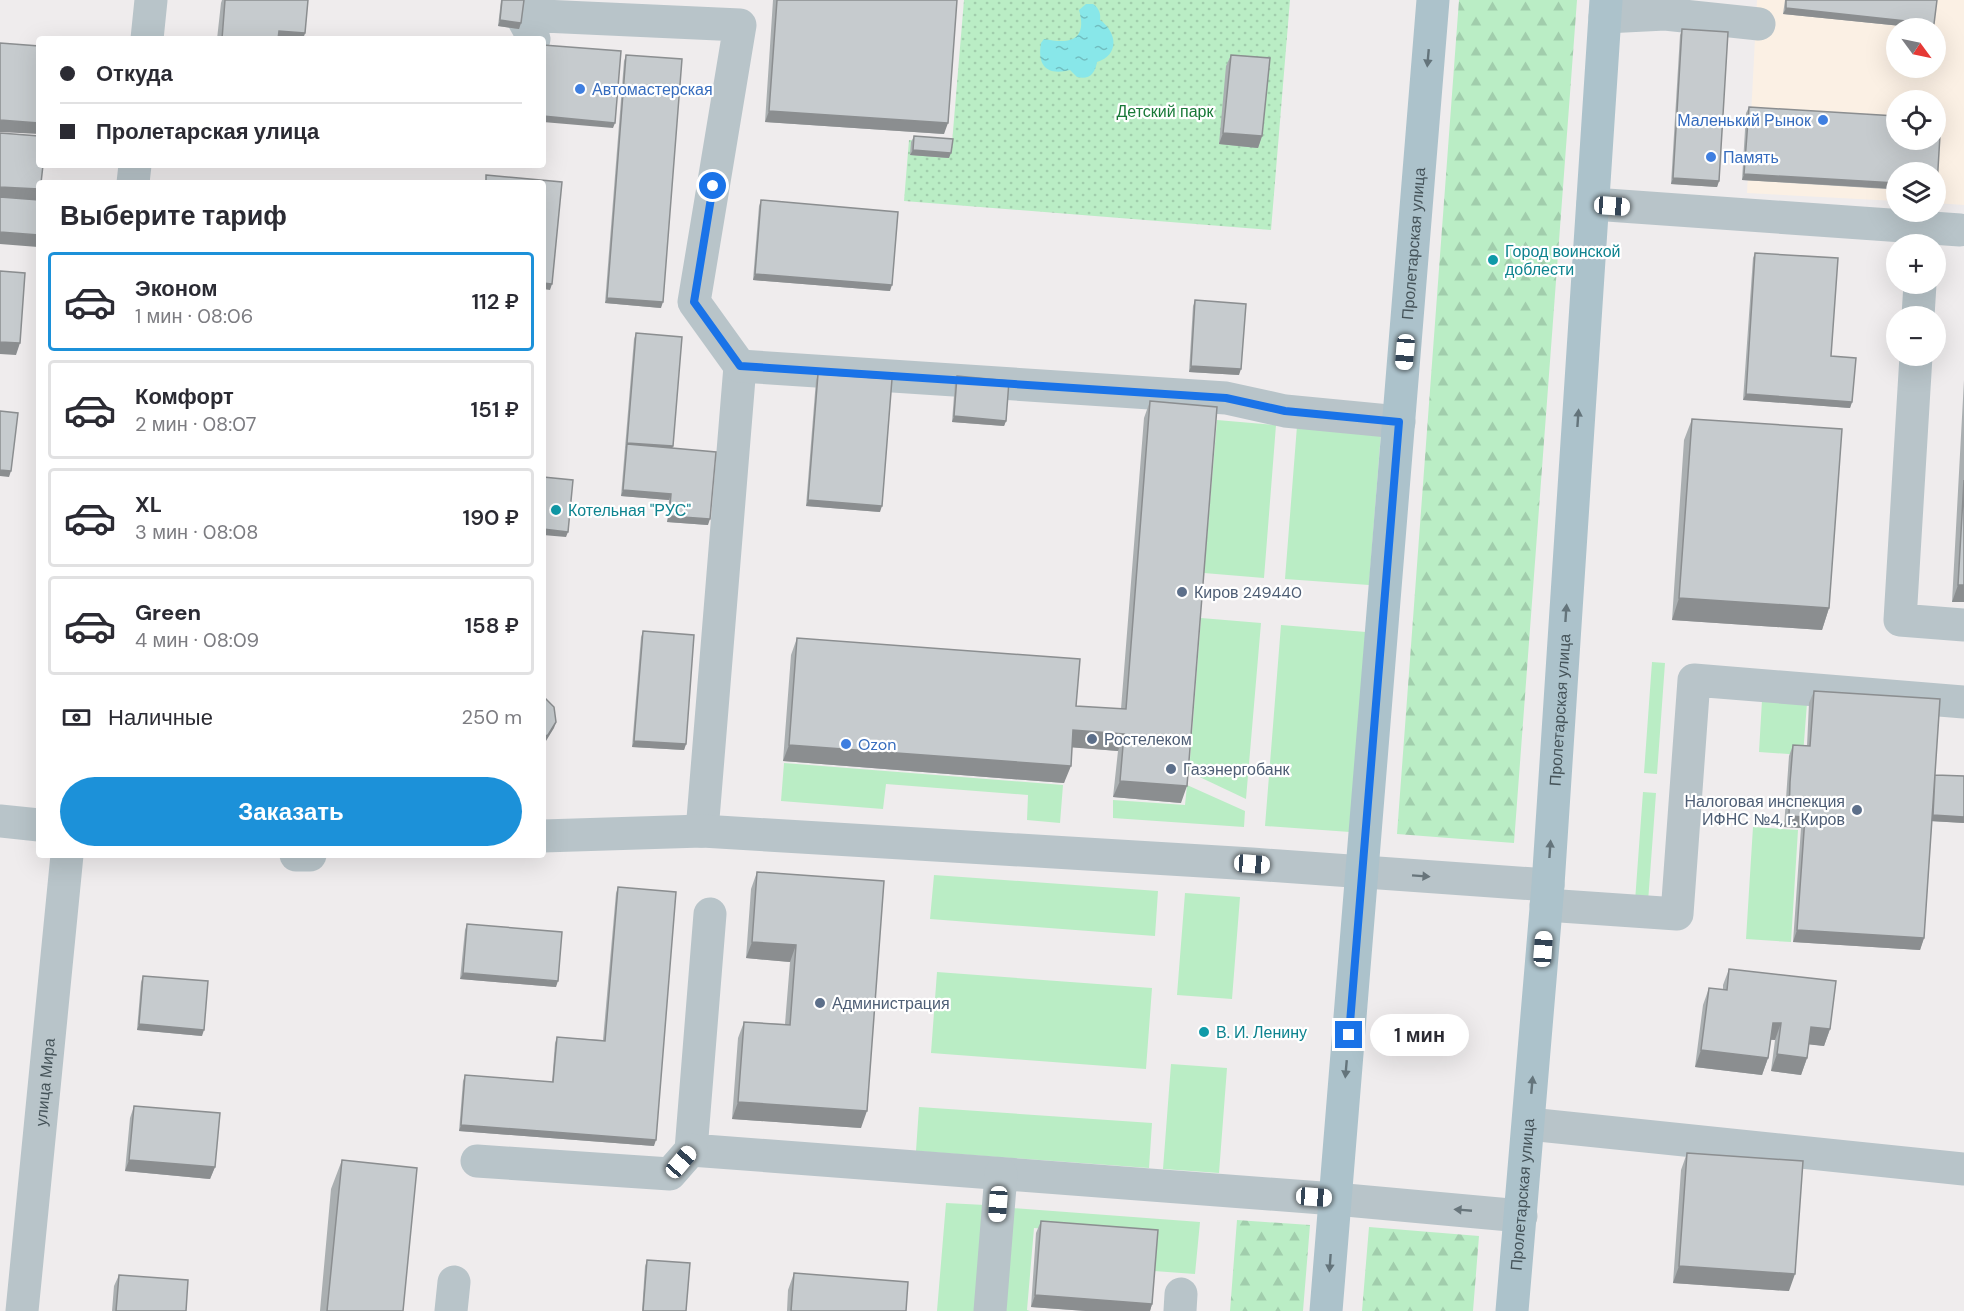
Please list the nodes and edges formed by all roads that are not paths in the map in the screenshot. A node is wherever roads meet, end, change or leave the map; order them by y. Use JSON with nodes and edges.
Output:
{"nodes":[{"id":1,"x":151,"y":0,"type":"edge"},
{"id":2,"x":1433,"y":0,"type":"edge"},
{"id":3,"x":1606,"y":8,"type":"edge"},
{"id":4,"x":1759,"y":24,"type":"dead end"},
{"id":5,"x":147,"y":36,"type":"edge"},
{"id":6,"x":532,"y":36,"type":"edge"},
{"id":7,"x":1593,"y":204,"type":"junction"},
{"id":8,"x":1960,"y":230,"type":"dead end"},
{"id":9,"x":1902,"y":234,"type":"edge"},
{"id":10,"x":1935,"y":234,"type":"edge"},
{"id":11,"x":740,"y":366,"type":"junction"},
{"id":12,"x":1915,"y":366,"type":"edge"},
{"id":13,"x":1399,"y":422,"type":"junction"},
{"id":14,"x":1964,"y":625,"type":"edge"},
{"id":15,"x":1964,"y":702,"type":"edge"},
{"id":16,"x":0,"y":821,"type":"edge"},
{"id":17,"x":36,"y":825,"type":"edge"},
{"id":18,"x":702,"y":831,"type":"junction"},
{"id":19,"x":546,"y":836,"type":"edge"},
{"id":20,"x":67,"y":858,"type":"edge"},
{"id":21,"x":1362,"y":871,"type":"junction"},
{"id":22,"x":1547,"y":895,"type":"junction"},
{"id":23,"x":710,"y":914,"type":"dead end"},
{"id":24,"x":1529,"y":1124,"type":"junction"},
{"id":25,"x":691,"y":1150,"type":"junction"},
{"id":26,"x":477,"y":1161,"type":"dead end"},
{"id":27,"x":1964,"y":1169,"type":"edge"},
{"id":28,"x":1001,"y":1174,"type":"junction"},
{"id":29,"x":1335,"y":1199,"type":"junction"},
{"id":30,"x":1521,"y":1216,"type":"junction"},
{"id":31,"x":22,"y":1311,"type":"edge"},
{"id":32,"x":990,"y":1311,"type":"edge"},
{"id":33,"x":1326,"y":1311,"type":"edge"},
{"id":34,"x":1512,"y":1311,"type":"edge"}],
"edges":[{"from":1,"to":5,"type":"street"},
{"from":2,"to":13,"type":"main road","name":"Пролетарская улица","one_way":true},
{"from":3,"to":4,"type":"street"},
{"from":3,"to":7,"type":"main road","name":"Пролетарская улица"},
{"from":6,"to":11,"type":"street"},
{"from":7,"to":9,"type":"street"},
{"from":22,"to":7,"type":"main road","name":"Пролетарская улица","one_way":true},
{"from":8,"to":10,"type":"street"},
{"from":11,"to":13,"type":"street"},
{"from":11,"to":18,"type":"street"},
{"from":12,"to":14,"type":"street"},
{"from":13,"to":21,"type":"main road","name":"Пролетарская улица"},
{"from":15,"to":22,"type":"street"},
{"from":16,"to":17,"type":"street"},
{"from":18,"to":19,"type":"street"},
{"from":18,"to":21,"type":"street"},
{"from":20,"to":31,"type":"street","name":"улица Мира"},
{"from":21,"to":22,"type":"street","one_way":true},
{"from":21,"to":29,"type":"main road","name":"Пролетарская улица","one_way":true},
{"from":24,"to":22,"type":"main road","name":"Пролетарская улица","one_way":true},
{"from":23,"to":25,"type":"street"},
{"from":24,"to":27,"type":"street"},
{"from":24,"to":30,"type":"main road","name":"Пролетарская улица"},
{"from":25,"to":26,"type":"street"},
{"from":25,"to":28,"type":"street"},
{"from":28,"to":29,"type":"street"},
{"from":28,"to":32,"type":"street"},
{"from":30,"to":29,"type":"street","one_way":true},
{"from":29,"to":33,"type":"main road","name":"Пролетарская улица","one_way":true},
{"from":30,"to":34,"type":"main road","name":"Пролетарская улица"}]}
